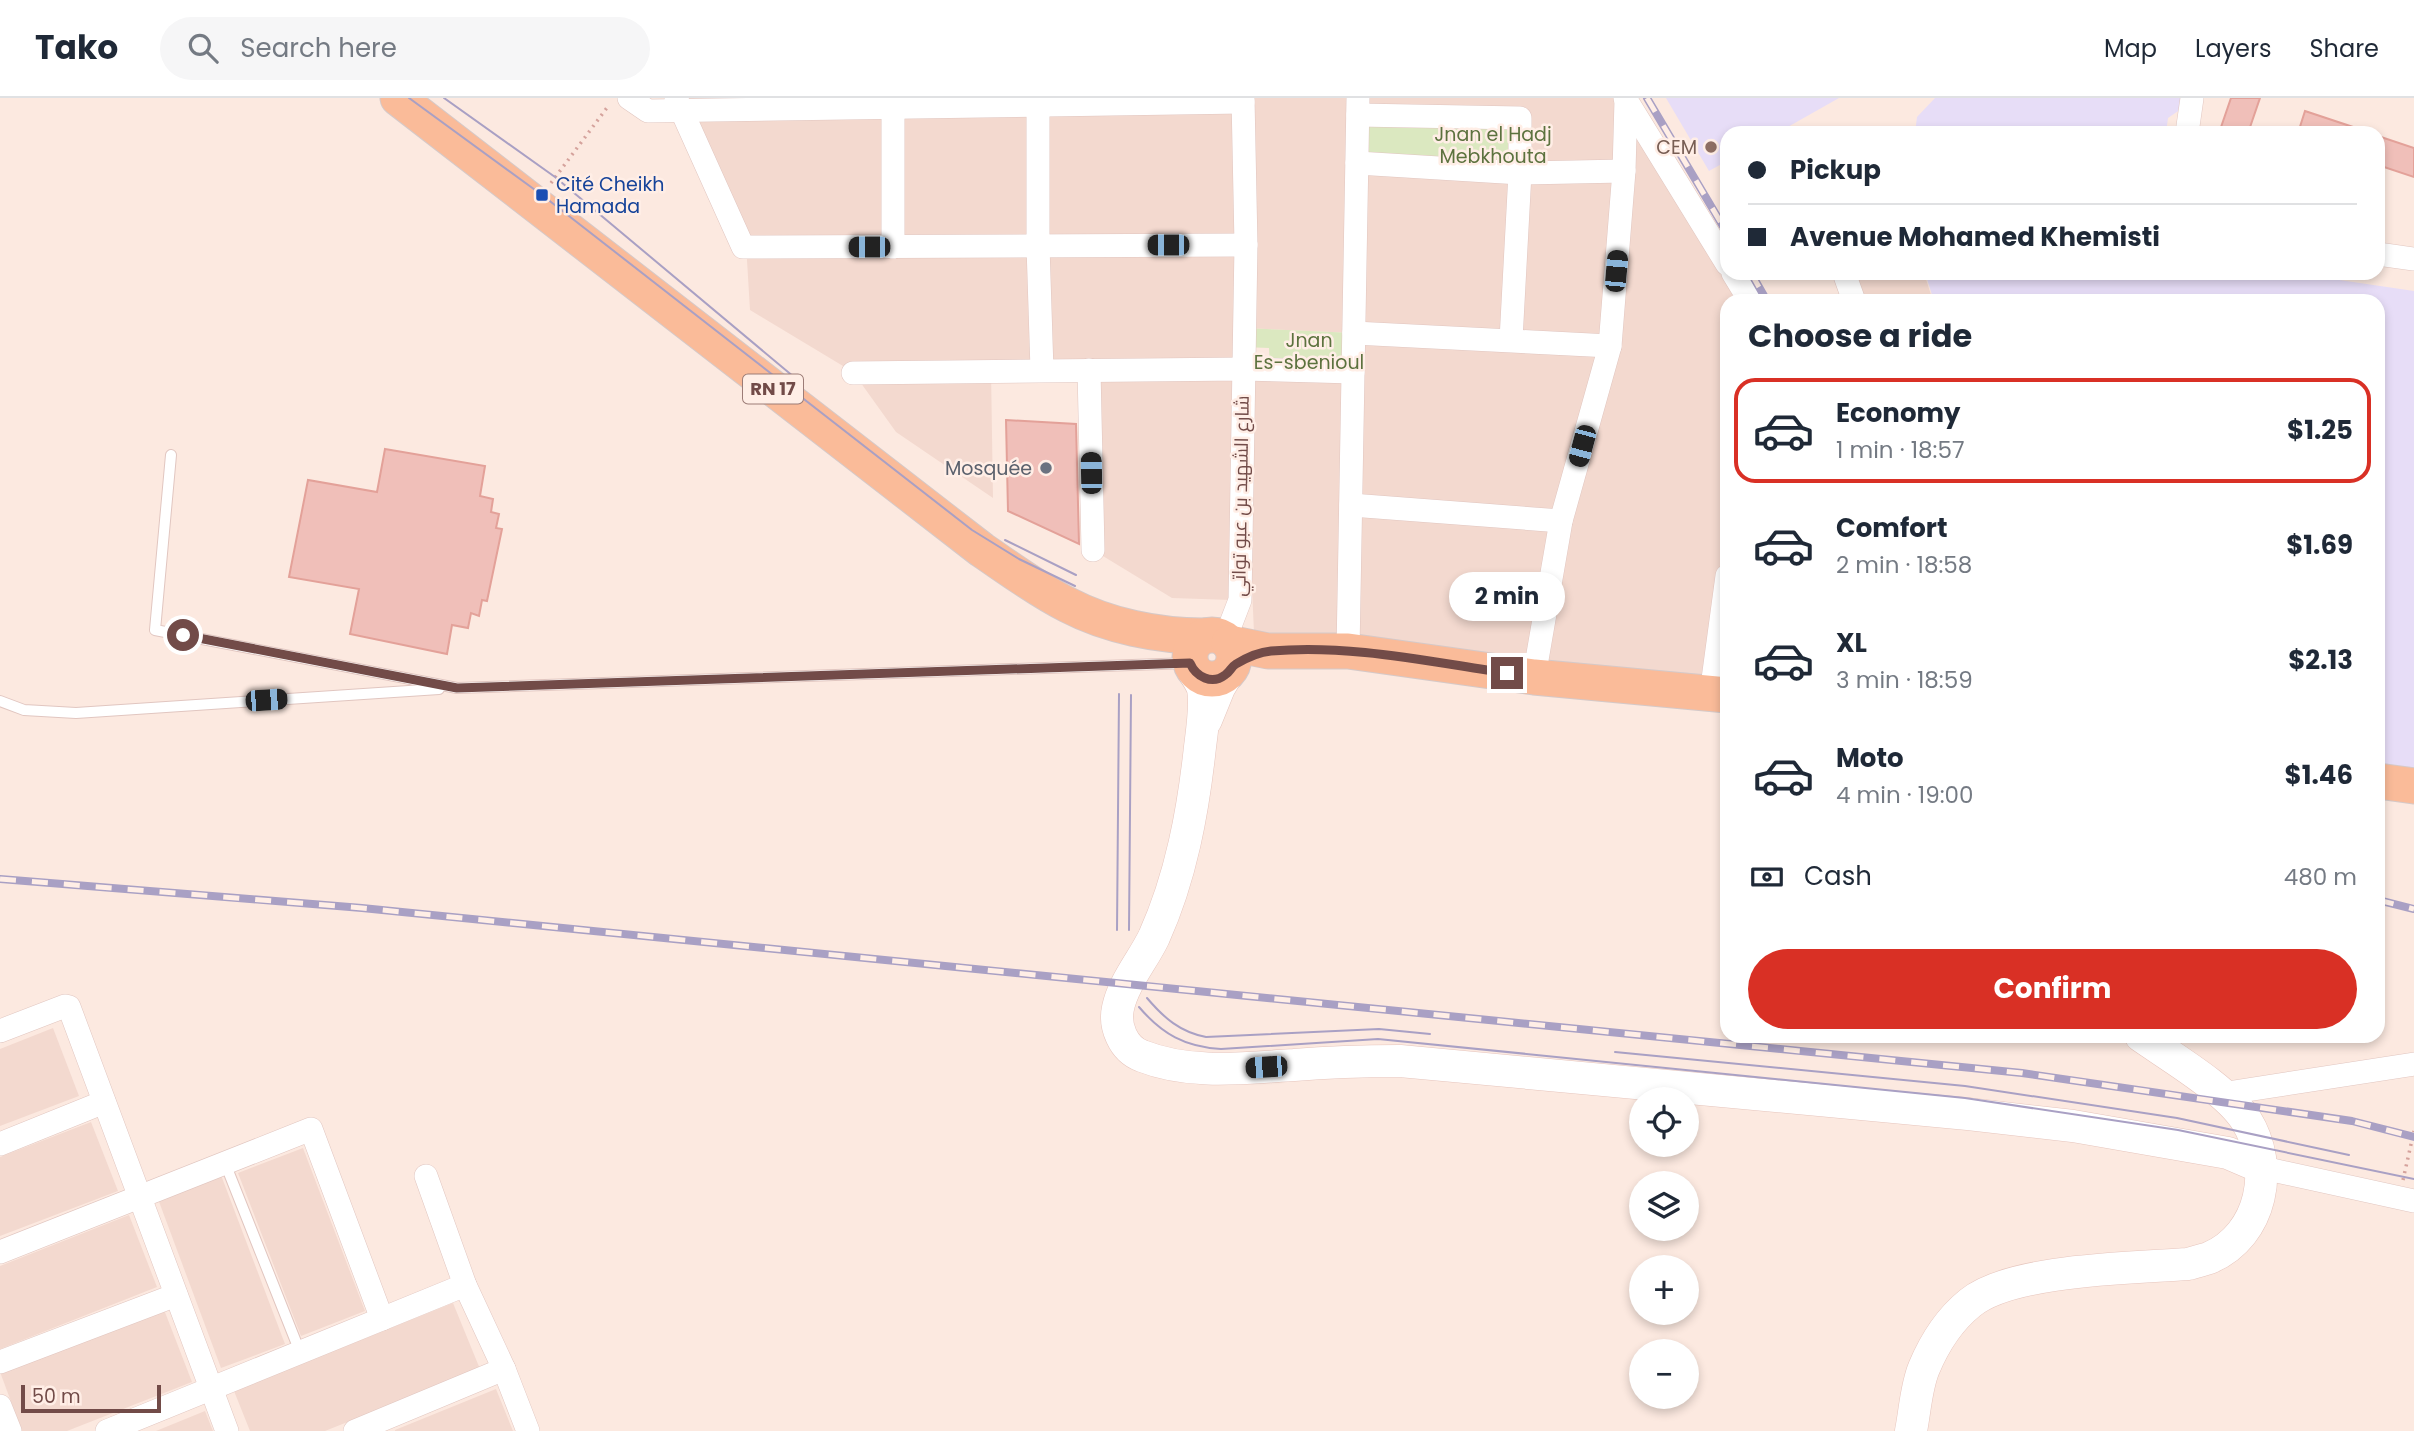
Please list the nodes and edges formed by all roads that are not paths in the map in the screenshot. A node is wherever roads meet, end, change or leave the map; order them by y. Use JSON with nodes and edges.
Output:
{"nodes":[{"id":1,"x":398,"y":98,"type":"edge"},
{"id":2,"x":629,"y":98,"type":"edge"},
{"id":3,"x":2192,"y":98,"type":"edge"},
{"id":4,"x":1626,"y":99,"type":"edge"},
{"id":5,"x":1243,"y":100,"type":"edge"},
{"id":6,"x":1038,"y":102,"type":"edge"},
{"id":7,"x":678,"y":104,"type":"edge"},
{"id":8,"x":1358,"y":106,"type":"edge"},
{"id":9,"x":893,"y":107,"type":"junction"},
{"id":10,"x":1457,"y":108,"type":"edge"},
{"id":11,"x":2188,"y":126,"type":"edge"},
{"id":12,"x":1357,"y":163,"type":"junction"},
{"id":13,"x":1624,"y":171,"type":"junction"},
{"id":14,"x":1520,"y":173,"type":"junction"},
{"id":15,"x":1245,"y":245,"type":"junction"},
{"id":16,"x":1038,"y":246,"type":"junction"},
{"id":17,"x":893,"y":247,"type":"junction"},
{"id":18,"x":1720,"y":253,"type":"edge"},
{"id":19,"x":2385,"y":255,"type":"edge"},
{"id":20,"x":2414,"y":259,"type":"edge"},
{"id":21,"x":1354,"y":333,"type":"junction"},
{"id":22,"x":1511,"y":340,"type":"junction"},
{"id":23,"x":1610,"y":346,"type":"junction"},
{"id":24,"x":1243,"y":369,"type":"junction"},
{"id":25,"x":1042,"y":370,"type":"junction"},
{"id":26,"x":1089,"y":370,"type":"junction"},
{"id":27,"x":1353,"y":372,"type":"junction"},
{"id":28,"x":853,"y":373,"type":"dead end"},
{"id":29,"x":171,"y":455,"type":"dead end"},
{"id":30,"x":1351,"y":505,"type":"junction"},
{"id":31,"x":1562,"y":521,"type":"junction"},
{"id":32,"x":1093,"y":551,"type":"dead end"},
{"id":33,"x":1349,"y":651,"type":"junction"},
{"id":34,"x":1207,"y":653,"type":"junction"},
{"id":35,"x":1534,"y":677,"type":"junction"},
{"id":36,"x":457,"y":688,"type":"junction"},
{"id":37,"x":1719,"y":694,"type":"edge"},
{"id":38,"x":0,"y":701,"type":"edge"},
{"id":39,"x":2385,"y":782,"type":"edge"},
{"id":40,"x":2414,"y":786,"type":"edge"},
{"id":41,"x":0,"y":1031,"type":"edge"},
{"id":42,"x":2151,"y":1043,"type":"edge"},
{"id":43,"x":2414,"y":1064,"type":"edge"},
{"id":44,"x":2221,"y":1094,"type":"junction"},
{"id":45,"x":104,"y":1102,"type":"junction"},
{"id":46,"x":0,"y":1144,"type":"edge"},
{"id":47,"x":225,"y":1163,"type":"junction"},
{"id":48,"x":2263,"y":1168,"type":"junction"},
{"id":49,"x":426,"y":1175,"type":"dead end"},
{"id":50,"x":140,"y":1197,"type":"junction"},
{"id":51,"x":2414,"y":1201,"type":"edge"},
{"id":52,"x":0,"y":1252,"type":"edge"},
{"id":53,"x":465,"y":1285,"type":"junction"},
{"id":54,"x":176,"y":1295,"type":"junction"},
{"id":55,"x":382,"y":1319,"type":"junction"},
{"id":56,"x":300,"y":1352,"type":"junction"},
{"id":57,"x":0,"y":1362,"type":"edge"},
{"id":58,"x":504,"y":1369,"type":"junction"},
{"id":59,"x":211,"y":1388,"type":"junction"},
{"id":60,"x":0,"y":1406,"type":"edge"},
{"id":61,"x":366,"y":1429,"type":"edge"},
{"id":62,"x":10,"y":1431,"type":"edge"},
{"id":63,"x":107,"y":1431,"type":"edge"},
{"id":64,"x":227,"y":1431,"type":"edge"},
{"id":65,"x":528,"y":1431,"type":"edge"},
{"id":66,"x":1911,"y":1431,"type":"edge"}],
"edges":[{"from":1,"to":34,"type":"main road","number":"RN 17"},
{"from":2,"to":7,"type":"street"},
{"from":3,"to":11,"type":"street"},
{"from":4,"to":13,"type":"street"},
{"from":4,"to":18,"type":"street"},
{"from":5,"to":6,"type":"street"},
{"from":5,"to":15,"type":"street","name":"شارع الشهيد بن عبو تواتي"},
{"from":6,"to":9,"type":"street"},
{"from":6,"to":16,"type":"street"},
{"from":7,"to":9,"type":"street"},
{"from":7,"to":17,"type":"street"},
{"from":8,"to":10,"type":"street"},
{"from":8,"to":12,"type":"street"},
{"from":9,"to":17,"type":"street"},
{"from":10,"to":14,"type":"street"},
{"from":12,"to":14,"type":"street"},
{"from":12,"to":21,"type":"street"},
{"from":13,"to":14,"type":"street"},
{"from":13,"to":23,"type":"street"},
{"from":14,"to":22,"type":"street"},
{"from":15,"to":16,"type":"street"},
{"from":15,"to":24,"type":"street","name":"شارع الشهيد بن عبو تواتي"},
{"from":16,"to":17,"type":"street"},
{"from":16,"to":25,"type":"street"},
{"from":19,"to":20,"type":"street"},
{"from":21,"to":22,"type":"street"},
{"from":21,"to":27,"type":"street"},
{"from":22,"to":23,"type":"street"},
{"from":23,"to":31,"type":"street"},
{"from":24,"to":26,"type":"street"},
{"from":24,"to":27,"type":"street"},
{"from":24,"to":34,"type":"street","name":"شارع الشهيد بن عبو تواتي"},
{"from":25,"to":26,"type":"street"},
{"from":25,"to":28,"type":"street"},
{"from":26,"to":32,"type":"street"},
{"from":27,"to":30,"type":"street"},
{"from":29,"to":36,"type":"lane"},
{"from":30,"to":31,"type":"street"},
{"from":30,"to":33,"type":"street"},
{"from":31,"to":35,"type":"street"},
{"from":33,"to":34,"type":"main road"},
{"from":33,"to":35,"type":"main road"},
{"from":34,"to":36,"type":"lane"},
{"from":34,"to":48,"type":"street"},
{"from":35,"to":37,"type":"main road"},
{"from":36,"to":38,"type":"lane"},
{"from":39,"to":40,"type":"main road"},
{"from":41,"to":45,"type":"street"},
{"from":42,"to":44,"type":"street"},
{"from":43,"to":44,"type":"street"},
{"from":44,"to":48,"type":"street"},
{"from":45,"to":46,"type":"street"},
{"from":45,"to":50,"type":"street"},
{"from":47,"to":50,"type":"street"},
{"from":47,"to":55,"type":"street"},
{"from":47,"to":56,"type":"lane"},
{"from":48,"to":51,"type":"street"},
{"from":48,"to":66,"type":"street"},
{"from":49,"to":53,"type":"street"},
{"from":50,"to":52,"type":"street"},
{"from":50,"to":54,"type":"street"},
{"from":53,"to":55,"type":"street"},
{"from":53,"to":58,"type":"street"},
{"from":54,"to":57,"type":"street"},
{"from":54,"to":59,"type":"street"},
{"from":55,"to":56,"type":"street"},
{"from":56,"to":59,"type":"street"},
{"from":58,"to":61,"type":"street"},
{"from":58,"to":65,"type":"street"},
{"from":59,"to":63,"type":"street"},
{"from":59,"to":64,"type":"street"},
{"from":60,"to":62,"type":"street"}]}
